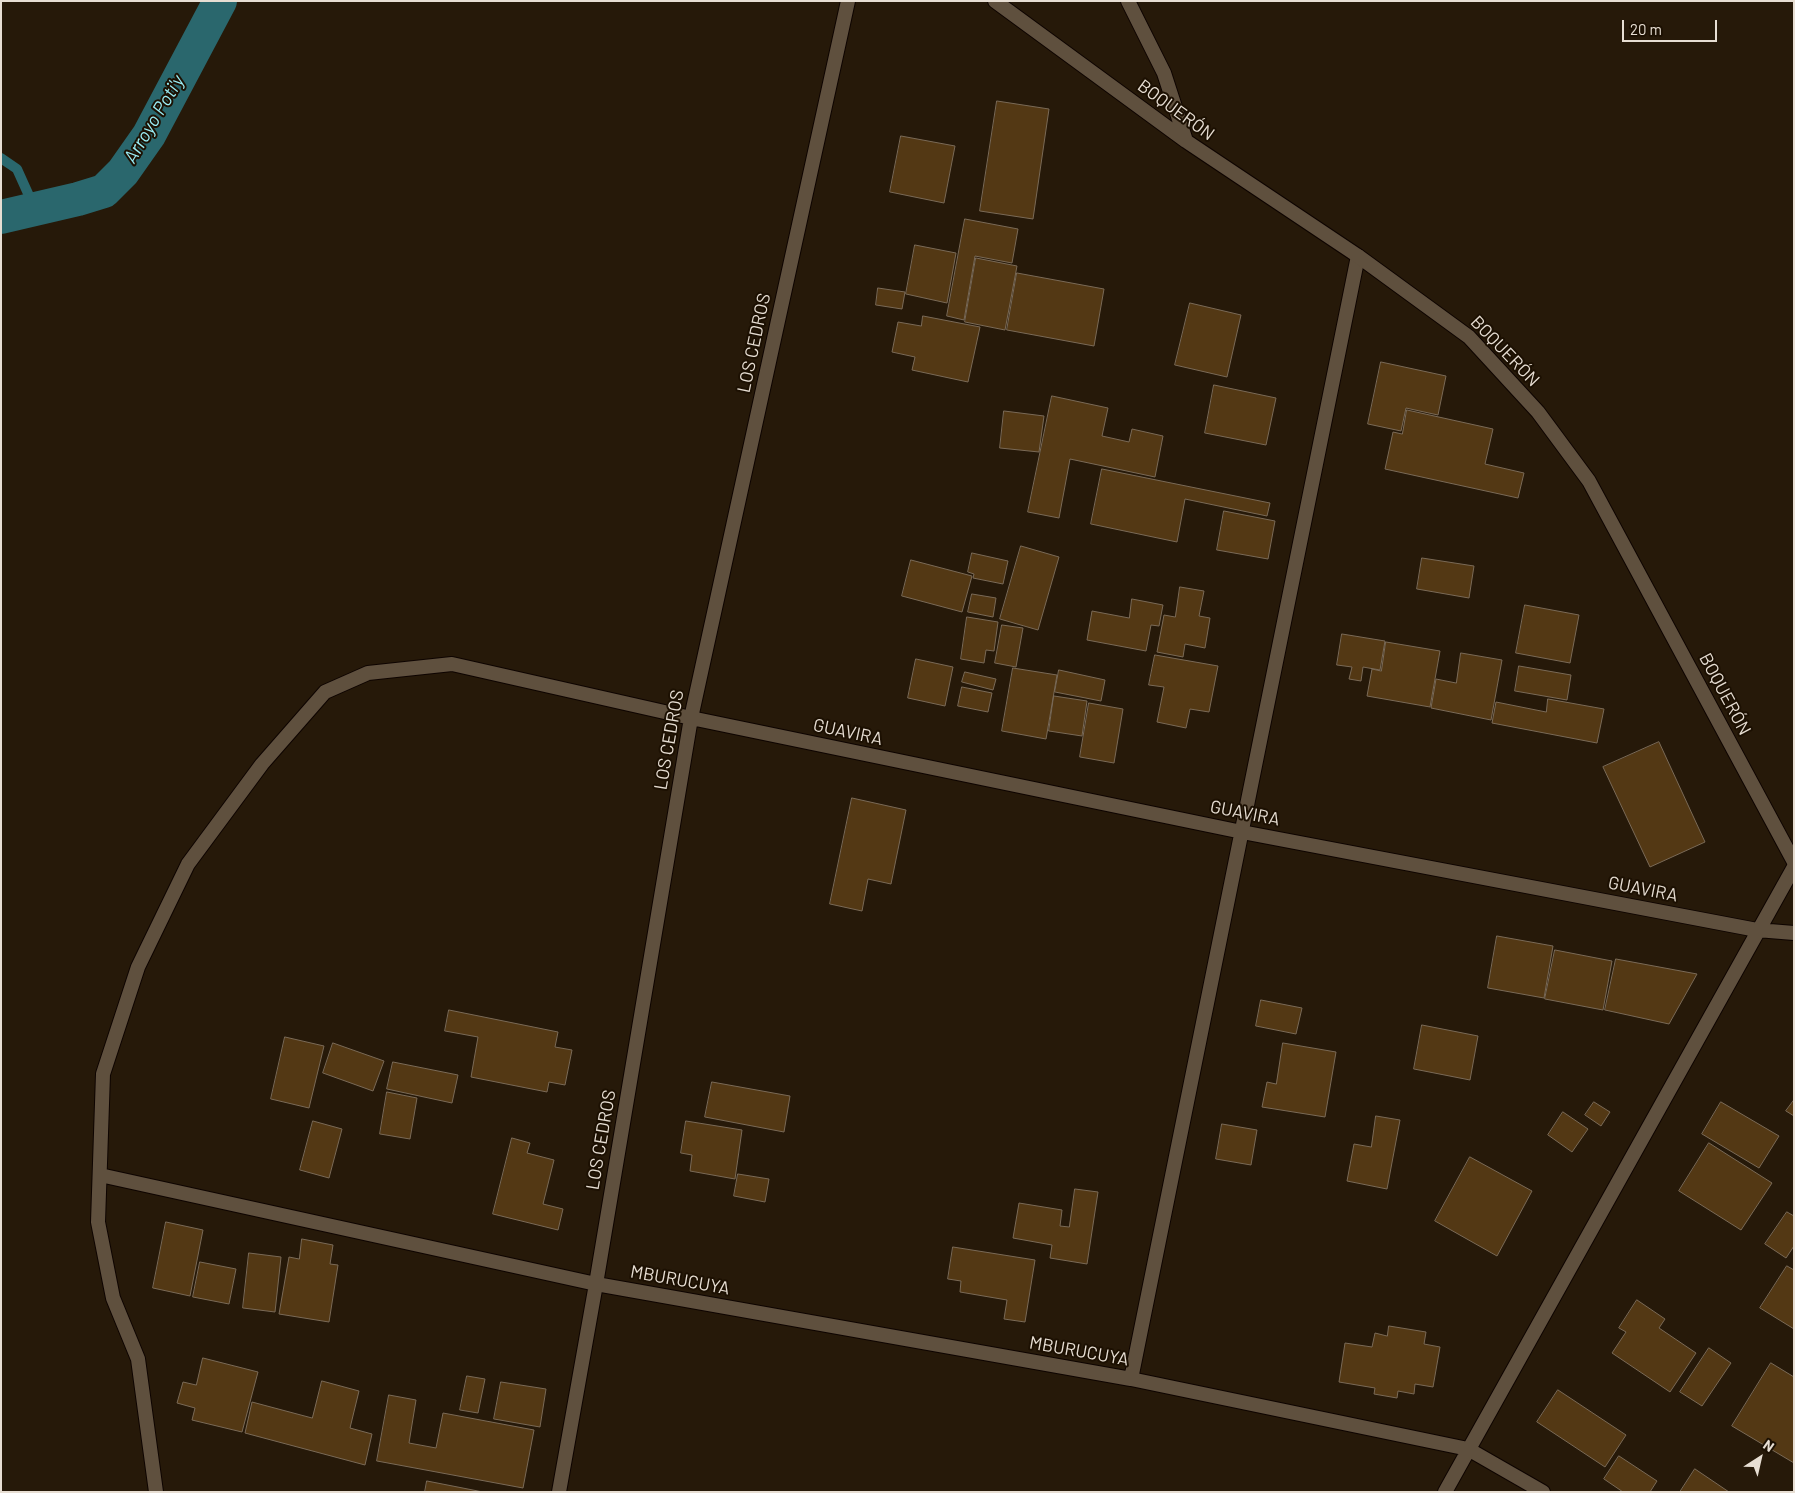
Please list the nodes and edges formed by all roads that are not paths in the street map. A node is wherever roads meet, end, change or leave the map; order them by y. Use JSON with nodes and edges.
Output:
{"nodes":[{"id":1,"x":848,"y":1,"type":"edge"},
{"id":2,"x":995,"y":1,"type":"edge"},
{"id":3,"x":1128,"y":1,"type":"edge"},
{"id":4,"x":1186,"y":141,"type":"junction"},
{"id":5,"x":1358,"y":256,"type":"junction"},
{"id":6,"x":691,"y":718,"type":"junction"},
{"id":7,"x":1242,"y":832,"type":"junction"},
{"id":8,"x":1794,"y":862,"type":"edge"},
{"id":9,"x":1794,"y":867,"type":"edge"},
{"id":10,"x":1757,"y":930,"type":"junction"},
{"id":11,"x":1794,"y":934,"type":"edge"},
{"id":12,"x":100,"y":1175,"type":"junction"},
{"id":13,"x":596,"y":1284,"type":"junction"},
{"id":14,"x":1131,"y":1379,"type":"junction"},
{"id":15,"x":1468,"y":1449,"type":"junction"},
{"id":16,"x":156,"y":1492,"type":"edge"},
{"id":17,"x":559,"y":1492,"type":"edge"},
{"id":18,"x":1445,"y":1492,"type":"edge"},
{"id":19,"x":1543,"y":1492,"type":"edge"}],
"edges":[{"from":1,"to":6,"type":"street","name":"LOS CEDROS"},
{"from":2,"to":4,"type":"street","name":"BOQUERÓN"},
{"from":3,"to":4,"type":"street"},
{"from":4,"to":5,"type":"street","name":"BOQUERÓN"},
{"from":5,"to":7,"type":"street"},
{"from":5,"to":8,"type":"street","name":"BOQUERÓN"},
{"from":6,"to":7,"type":"street","name":"GUAVIRA"},
{"from":6,"to":12,"type":"street","name":"GUAVIRA"},
{"from":6,"to":13,"type":"street","name":"LOS CEDROS"},
{"from":7,"to":10,"type":"street","name":"GUAVIRA"},
{"from":7,"to":14,"type":"street"},
{"from":9,"to":10,"type":"street"},
{"from":10,"to":11,"type":"street","name":"GUAVIRA"},
{"from":10,"to":15,"type":"street"},
{"from":12,"to":13,"type":"street","name":"MBURUCUYA"},
{"from":12,"to":16,"type":"street","name":"GUAVIRA"},
{"from":13,"to":14,"type":"street","name":"MBURUCUYA"},
{"from":13,"to":17,"type":"street","name":"LOS CEDROS"},
{"from":14,"to":15,"type":"street","name":"MBURUCUYA"},
{"from":15,"to":18,"type":"street"},
{"from":15,"to":19,"type":"street","name":"MBURUCUYA"}]}
